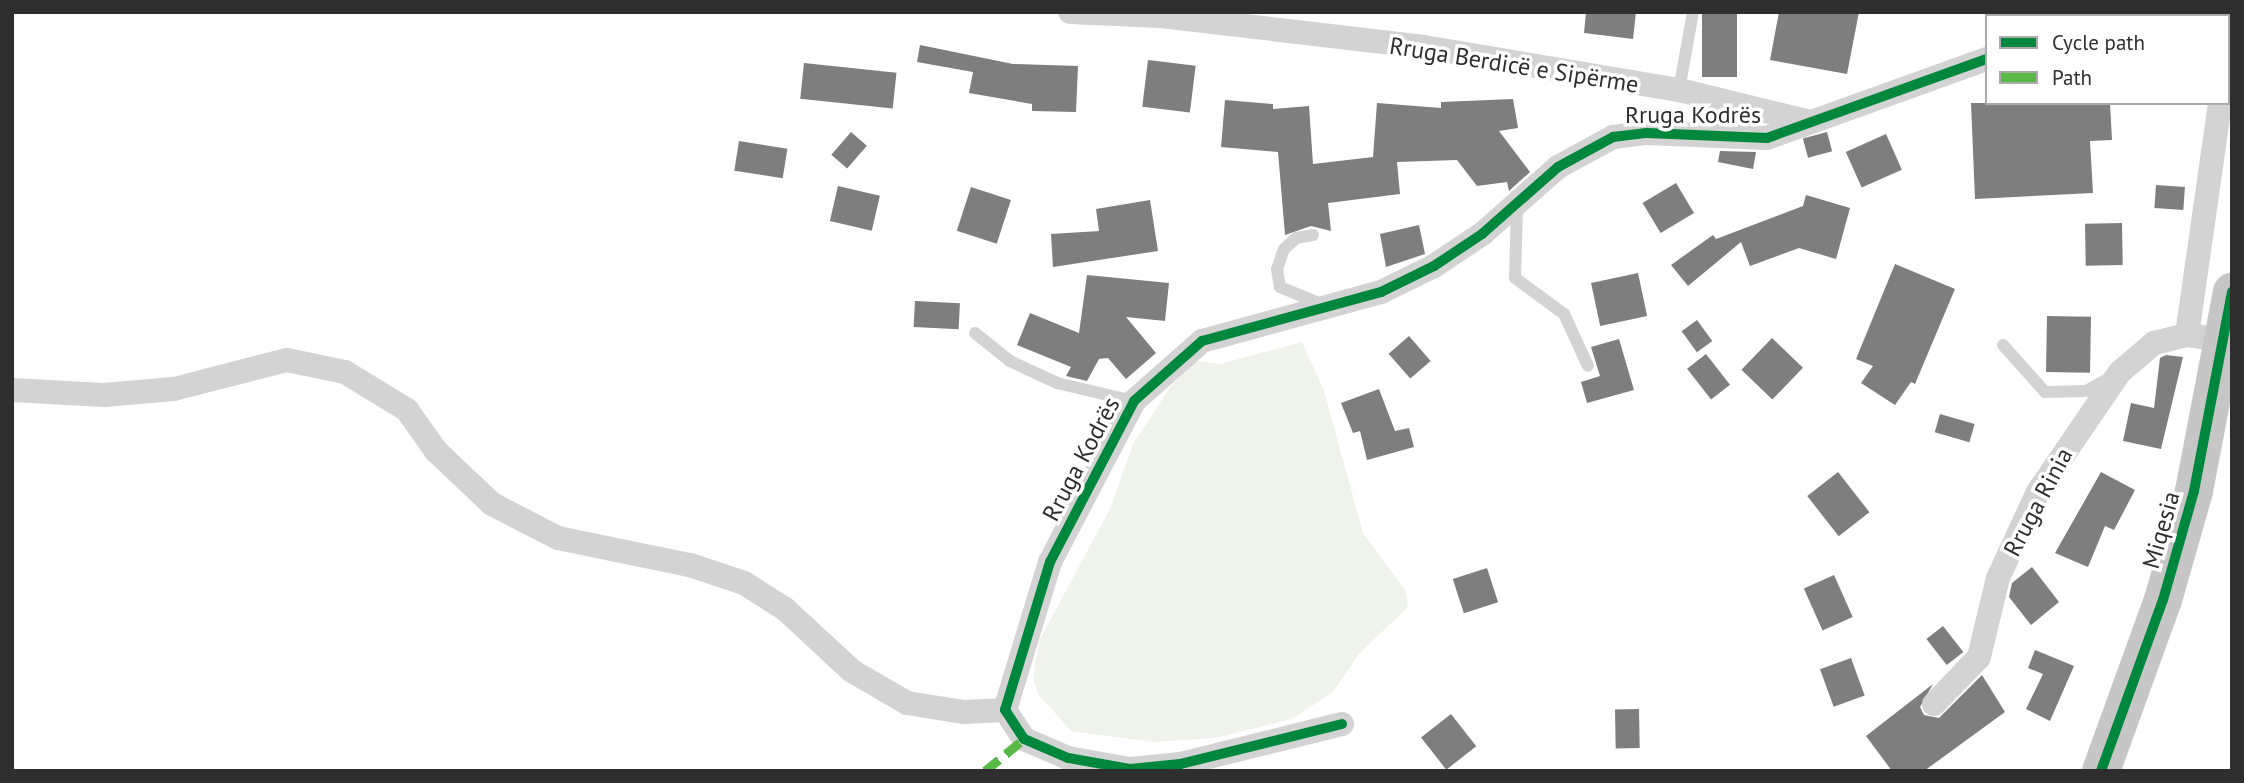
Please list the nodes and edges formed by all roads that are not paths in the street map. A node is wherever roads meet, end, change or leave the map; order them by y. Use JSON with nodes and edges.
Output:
{"nodes":[{"id":1,"x":1070,"y":12,"type":"edge"},
{"id":2,"x":1693,"y":12,"type":"edge"},
{"id":3,"x":1985,"y":60,"type":"edge"},
{"id":4,"x":1679,"y":90,"type":"junction"},
{"id":5,"x":2220,"y":105,"type":"edge"},
{"id":6,"x":1810,"y":122,"type":"junction"},
{"id":7,"x":1517,"y":202,"type":"junction"},
{"id":8,"x":1314,"y":235,"type":"dead end"},
{"id":9,"x":2232,"y":292,"type":"edge"},
{"id":10,"x":1328,"y":306,"type":"junction"},
{"id":11,"x":975,"y":332,"type":"dead end"},
{"id":12,"x":2204,"y":337,"type":"junction"},
{"id":13,"x":2003,"y":345,"type":"dead end"},
{"id":14,"x":1588,"y":366,"type":"dead end"},
{"id":15,"x":2120,"y":372,"type":"junction"},
{"id":16,"x":12,"y":390,"type":"edge"},
{"id":17,"x":2220,"y":396,"type":"edge"},
{"id":18,"x":1134,"y":401,"type":"junction"},
{"id":19,"x":1934,"y":704,"type":"dead end"},
{"id":20,"x":1005,"y":710,"type":"junction"},
{"id":21,"x":1342,"y":724,"type":"dead end"},
{"id":22,"x":2101,"y":771,"type":"edge"}],
"edges":[{"from":1,"to":4,"type":"street","name":"Rruga Berdicë e Sipërme"},
{"from":2,"to":4,"type":"lane"},
{"from":3,"to":6,"type":"street"},
{"from":4,"to":6,"type":"street","name":"Rruga Berdicë e Sipërme"},
{"from":5,"to":12,"type":"street"},
{"from":6,"to":7,"type":"street","name":"Rruga Kodrës"},
{"from":7,"to":10,"type":"street","name":"Rruga Kodrës"},
{"from":7,"to":14,"type":"lane"},
{"from":8,"to":10,"type":"lane"},
{"from":9,"to":12,"type":"main road","name":"Miqesia"},
{"from":10,"to":18,"type":"street","name":"Rruga Kodrës"},
{"from":11,"to":18,"type":"lane"},
{"from":12,"to":15,"type":"street","name":"Rruga Rinia"},
{"from":12,"to":17,"type":"main road","name":"Miqesia"},
{"from":13,"to":15,"type":"lane"},
{"from":15,"to":19,"type":"street","name":"Rruga Rinia"},
{"from":16,"to":20,"type":"street"},
{"from":17,"to":22,"type":"main road","name":"Miqesia"},
{"from":18,"to":20,"type":"street","name":"Rruga Kodrës"},
{"from":20,"to":21,"type":"street"}]}
